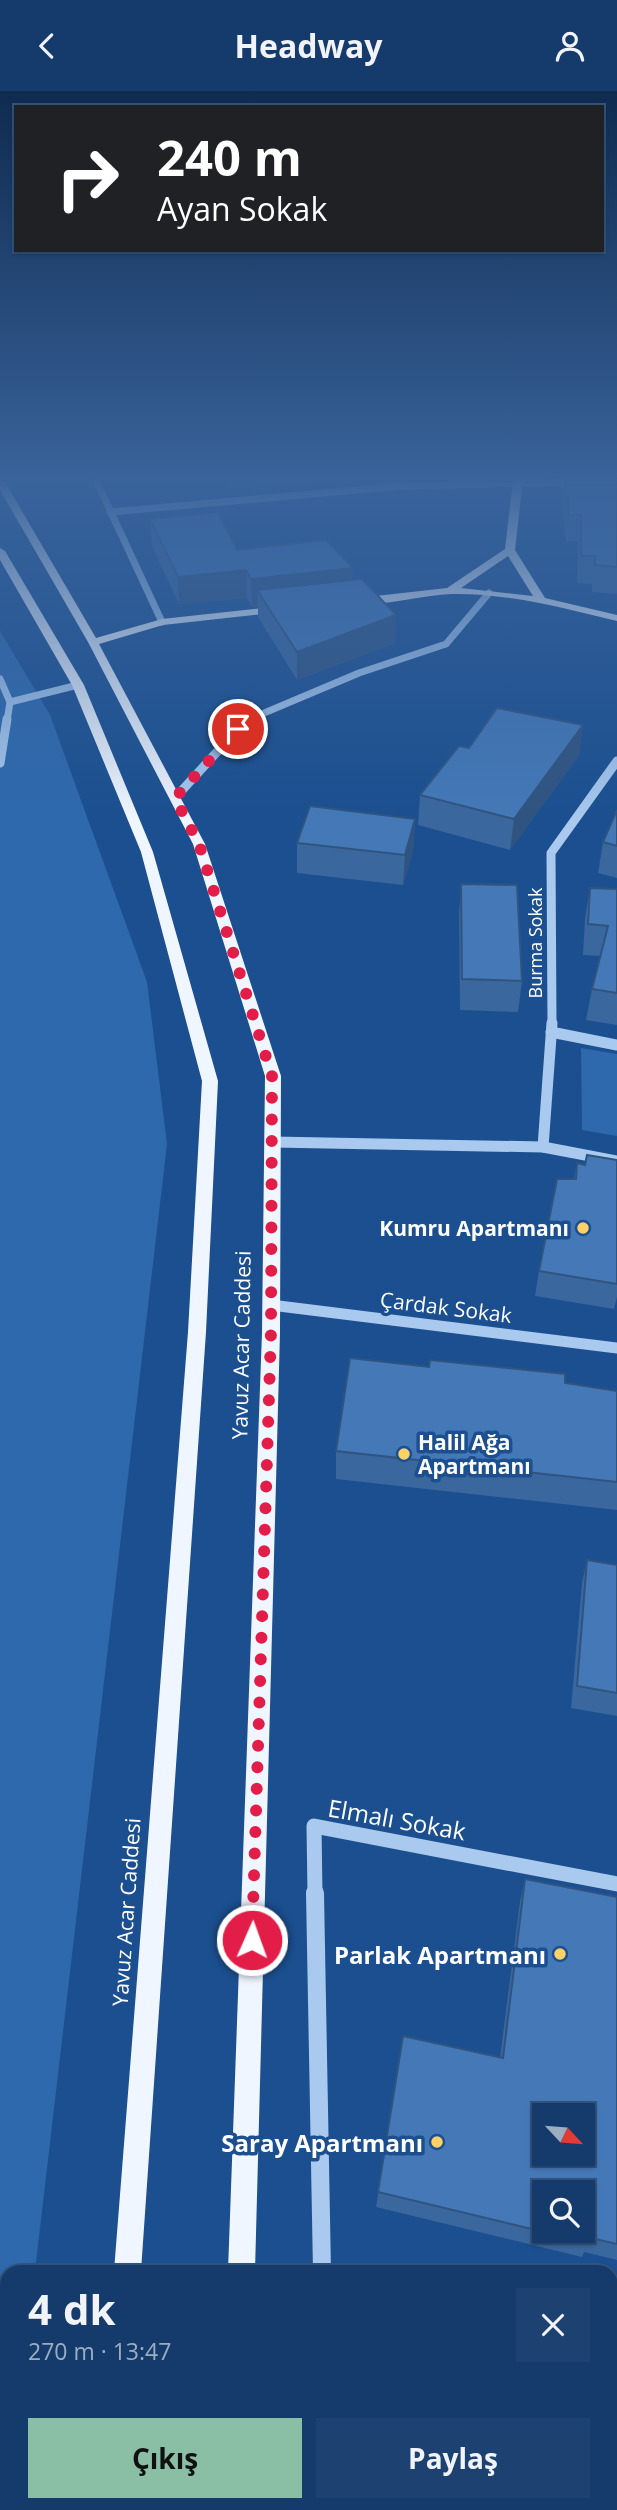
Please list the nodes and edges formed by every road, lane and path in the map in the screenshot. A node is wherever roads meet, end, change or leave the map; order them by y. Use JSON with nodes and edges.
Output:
{"nodes":[{"id":1,"x":24,"y":593,"type":"edge"},
{"id":2,"x":64,"y":593,"type":"edge"},
{"id":3,"x":148,"y":593,"type":"edge"},
{"id":4,"x":434,"y":593,"type":"edge"},
{"id":5,"x":489,"y":593,"type":"joint"},
{"id":6,"x":536,"y":593,"type":"edge"},
{"id":7,"x":540,"y":599,"type":"junction"},
{"id":8,"x":346,"y":603,"type":"edge"},
{"id":9,"x":295,"y":608,"type":"edge"},
{"id":10,"x":617,"y":618,"type":"edge"},
{"id":11,"x":162,"y":622,"type":"junction"},
{"id":12,"x":93,"y":642,"type":"junction"},
{"id":13,"x":0,"y":679,"type":"edge"},
{"id":14,"x":78,"y":685,"type":"junction"},
{"id":15,"x":10,"y":702,"type":"junction"},
{"id":16,"x":617,"y":761,"type":"edge"},
{"id":17,"x":0,"y":763,"type":"edge"},
{"id":18,"x":175,"y":798,"type":"junction"},
{"id":19,"x":551,"y":1032,"type":"junction"},
{"id":20,"x":617,"y":1045,"type":"edge"},
{"id":21,"x":273,"y":1142,"type":"junction"},
{"id":22,"x":543,"y":1147,"type":"junction"},
{"id":23,"x":617,"y":1161,"type":"edge"},
{"id":24,"x":271,"y":1305,"type":"junction"},
{"id":25,"x":617,"y":1348,"type":"edge"},
{"id":26,"x":617,"y":1884,"type":"edge"},
{"id":27,"x":128,"y":2265,"type":"edge"},
{"id":28,"x":242,"y":2265,"type":"edge"},
{"id":29,"x":322,"y":2265,"type":"edge"}],
"edges":[{"from":1,"to":14,"type":"main road","name":"Yavuz Acar Caddesi"},
{"from":2,"to":12,"type":"main road","name":"Yavuz Acar Caddesi"},
{"from":3,"to":11,"type":"street"},
{"from":4,"to":8,"type":"main road"},
{"from":5,"to":7,"type":"main road"},
{"from":5,"to":18,"type":"street"},
{"from":6,"to":7,"type":"main road"},
{"from":7,"to":10,"type":"main road"},
{"from":9,"to":11,"type":"main road"},
{"from":11,"to":12,"type":"main road"},
{"from":12,"to":18,"type":"main road","name":"Yavuz Acar Caddesi"},
{"from":13,"to":15,"type":"street"},
{"from":14,"to":15,"type":"street"},
{"from":14,"to":27,"type":"main road","name":"Yavuz Acar Caddesi"},
{"from":15,"to":17,"type":"street"},
{"from":16,"to":19,"type":"street","name":"Burma Sokak"},
{"from":18,"to":21,"type":"main road","name":"Yavuz Acar Caddesi"},
{"from":19,"to":20,"type":"street"},
{"from":19,"to":22,"type":"street","name":"Burma Sokak"},
{"from":21,"to":22,"type":"street"},
{"from":21,"to":24,"type":"main road","name":"Yavuz Acar Caddesi"},
{"from":22,"to":23,"type":"street"},
{"from":24,"to":25,"type":"street","name":"Çardak Sokak"},
{"from":24,"to":28,"type":"main road","name":"Yavuz Acar Caddesi"},
{"from":26,"to":29,"type":"street","name":"Elmalı Sokak"}]}
